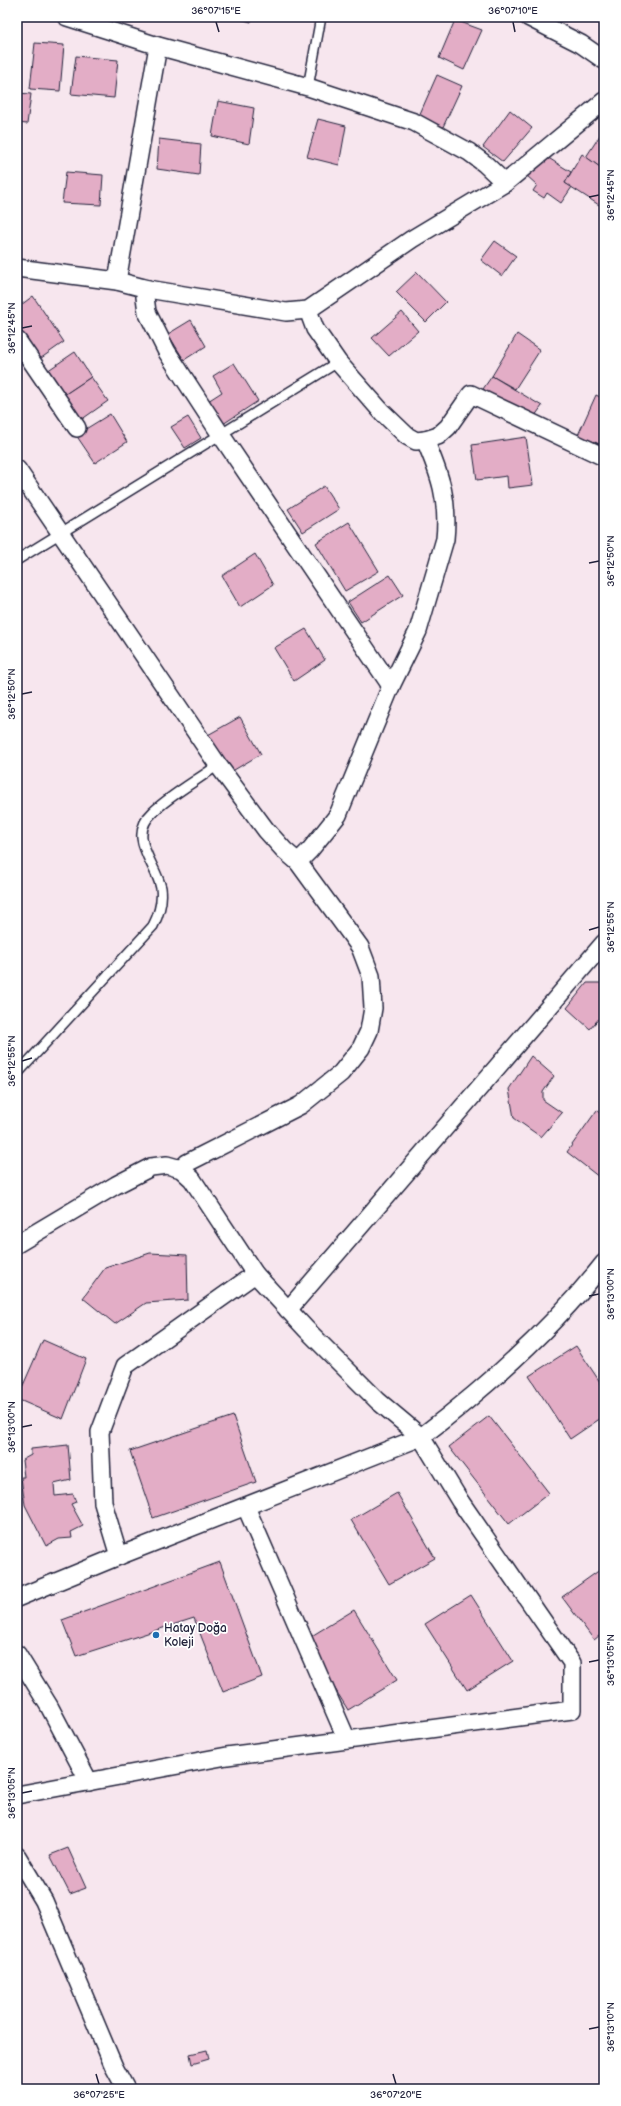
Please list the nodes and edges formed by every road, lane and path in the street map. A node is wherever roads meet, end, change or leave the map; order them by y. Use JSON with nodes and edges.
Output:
{"nodes":[{"id":1,"x":67,"y":17,"type":"edge"},
{"id":2,"x":321,"y":17,"type":"edge"},
{"id":3,"x":528,"y":17,"type":"edge"},
{"id":4,"x":158,"y":46,"type":"junction"},
{"id":5,"x":604,"y":60,"type":"edge"},
{"id":6,"x":308,"y":87,"type":"junction"},
{"id":7,"x":604,"y":102,"type":"edge"},
{"id":8,"x":505,"y":183,"type":"junction"},
{"id":9,"x":17,"y":268,"type":"edge"},
{"id":10,"x":117,"y":281,"type":"junction"},
{"id":11,"x":148,"y":289,"type":"junction"},
{"id":12,"x":308,"y":310,"type":"junction"},
{"id":13,"x":17,"y":340,"type":"edge"},
{"id":14,"x":338,"y":362,"type":"junction"},
{"id":15,"x":77,"y":428,"type":"dead end"},
{"id":16,"x":221,"y":435,"type":"junction"},
{"id":17,"x":425,"y":440,"type":"junction"},
{"id":18,"x":604,"y":457,"type":"edge"},
{"id":19,"x":17,"y":469,"type":"edge"},
{"id":20,"x":60,"y":532,"type":"junction"},
{"id":21,"x":17,"y":560,"type":"edge"},
{"id":22,"x":391,"y":686,"type":"junction"},
{"id":23,"x":218,"y":765,"type":"junction"},
{"id":24,"x":298,"y":862,"type":"junction"},
{"id":25,"x":604,"y":943,"type":"edge"},
{"id":26,"x":17,"y":1074,"type":"edge"},
{"id":27,"x":180,"y":1169,"type":"junction"},
{"id":28,"x":17,"y":1244,"type":"edge"},
{"id":29,"x":604,"y":1262,"type":"edge"},
{"id":30,"x":255,"y":1274,"type":"junction"},
{"id":31,"x":288,"y":1310,"type":"junction"},
{"id":32,"x":421,"y":1437,"type":"junction"},
{"id":33,"x":246,"y":1507,"type":"junction"},
{"id":34,"x":119,"y":1556,"type":"junction"},
{"id":35,"x":17,"y":1598,"type":"edge"},
{"id":36,"x":17,"y":1654,"type":"edge"},
{"id":37,"x":347,"y":1740,"type":"junction"},
{"id":38,"x":89,"y":1782,"type":"junction"},
{"id":39,"x":17,"y":1795,"type":"edge"},
{"id":40,"x":17,"y":1856,"type":"edge"},
{"id":41,"x":126,"y":2089,"type":"edge"}],
"edges":[{"from":1,"to":4,"type":"street"},
{"from":2,"to":6,"type":"lane"},
{"from":3,"to":5,"type":"street"},
{"from":4,"to":6,"type":"street"},
{"from":4,"to":10,"type":"street"},
{"from":6,"to":8,"type":"street"},
{"from":7,"to":8,"type":"street"},
{"from":8,"to":12,"type":"street"},
{"from":9,"to":10,"type":"street"},
{"from":10,"to":11,"type":"street"},
{"from":11,"to":12,"type":"street"},
{"from":11,"to":16,"type":"street"},
{"from":12,"to":14,"type":"street"},
{"from":13,"to":15,"type":"street"},
{"from":14,"to":16,"type":"lane"},
{"from":14,"to":17,"type":"street"},
{"from":16,"to":20,"type":"lane"},
{"from":16,"to":22,"type":"street"},
{"from":17,"to":18,"type":"street"},
{"from":17,"to":22,"type":"street"},
{"from":19,"to":20,"type":"street"},
{"from":20,"to":21,"type":"lane"},
{"from":20,"to":23,"type":"street"},
{"from":22,"to":24,"type":"street"},
{"from":23,"to":24,"type":"street"},
{"from":23,"to":26,"type":"lane"},
{"from":24,"to":27,"type":"street"},
{"from":25,"to":31,"type":"street"},
{"from":27,"to":28,"type":"street"},
{"from":27,"to":30,"type":"street"},
{"from":29,"to":32,"type":"street"},
{"from":30,"to":31,"type":"street"},
{"from":30,"to":34,"type":"street"},
{"from":31,"to":32,"type":"street"},
{"from":32,"to":33,"type":"street"},
{"from":32,"to":37,"type":"street"},
{"from":33,"to":34,"type":"street"},
{"from":33,"to":37,"type":"street"},
{"from":34,"to":35,"type":"street"},
{"from":36,"to":38,"type":"street"},
{"from":37,"to":38,"type":"street"},
{"from":38,"to":39,"type":"street"},
{"from":40,"to":41,"type":"street"}]}
